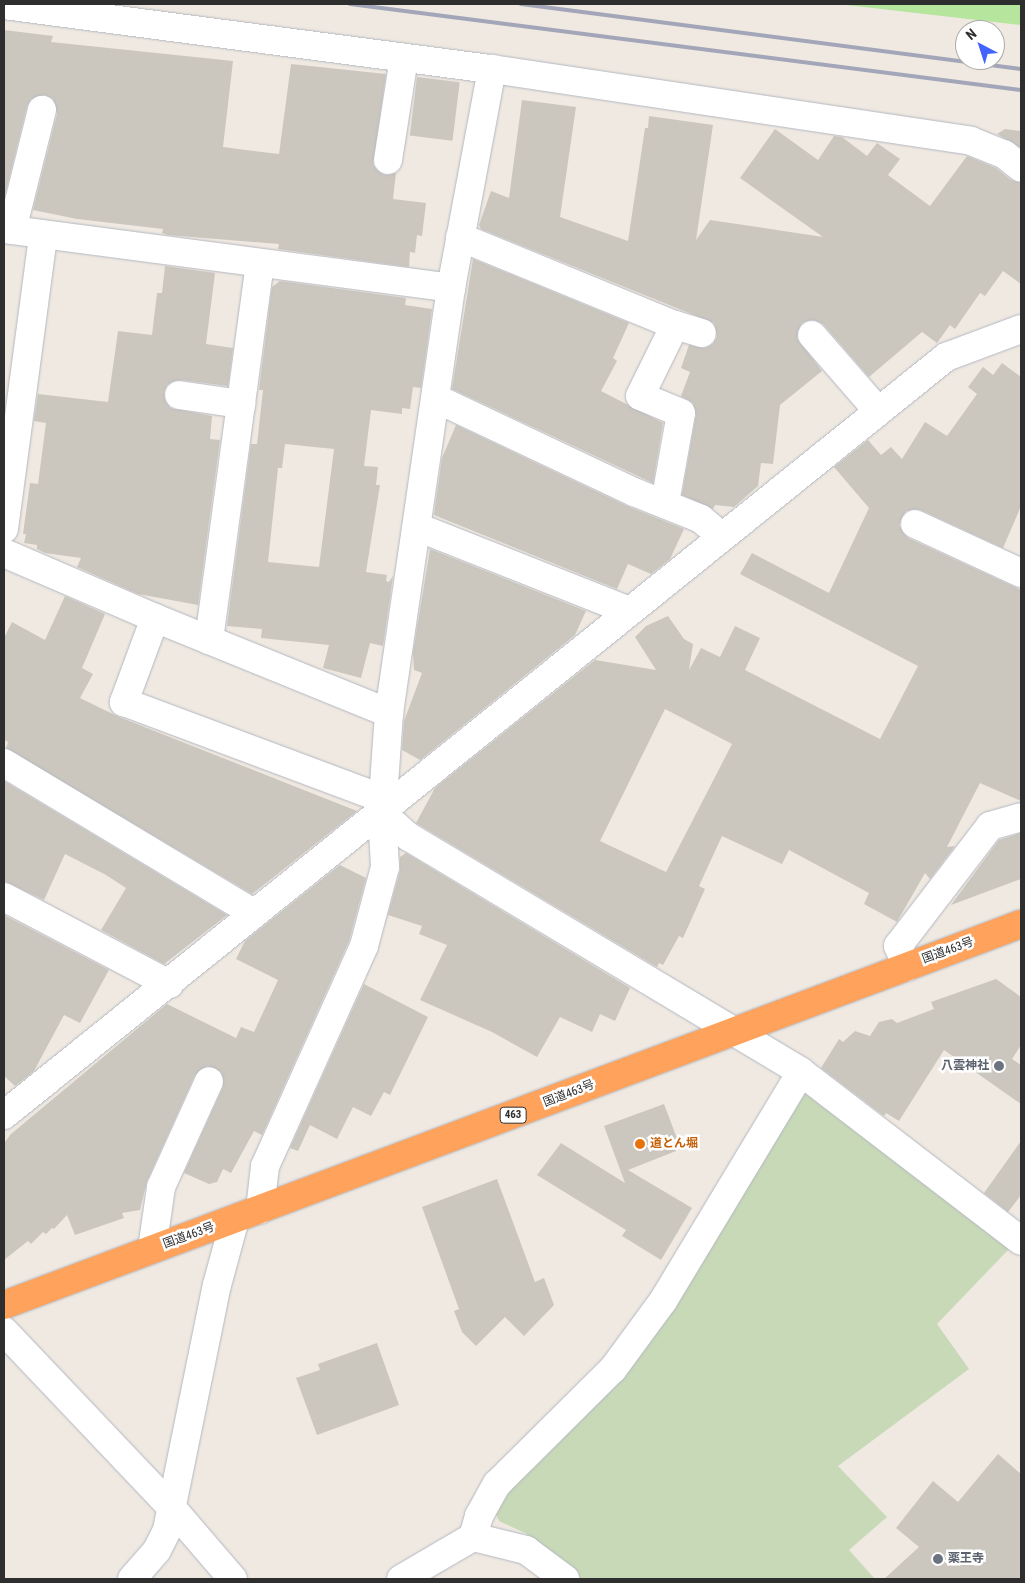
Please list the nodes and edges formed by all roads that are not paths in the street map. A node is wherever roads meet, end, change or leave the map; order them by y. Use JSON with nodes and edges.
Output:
{"nodes":[{"id":1,"x":4,"y":5,"type":"edge"},
{"id":2,"x":404,"y":58,"type":"junction"},
{"id":3,"x":492,"y":69,"type":"junction"},
{"id":4,"x":42,"y":110,"type":"dead end"},
{"id":5,"x":388,"y":160,"type":"dead end"},
{"id":6,"x":1021,"y":168,"type":"edge"},
{"id":7,"x":8,"y":230,"type":"edge"},
{"id":8,"x":43,"y":234,"type":"junction"},
{"id":9,"x":460,"y":236,"type":"junction"},
{"id":10,"x":260,"y":263,"type":"junction"},
{"id":11,"x":450,"y":288,"type":"junction"},
{"id":12,"x":675,"y":325,"type":"junction"},
{"id":13,"x":1021,"y":328,"type":"edge"},
{"id":14,"x":702,"y":333,"type":"dead end"},
{"id":15,"x":812,"y":335,"type":"dead end"},
{"id":16,"x":179,"y":395,"type":"dead end"},
{"id":17,"x":437,"y":399,"type":"junction"},
{"id":18,"x":241,"y":404,"type":"junction"},
{"id":19,"x":878,"y":412,"type":"junction"},
{"id":20,"x":665,"y":503,"type":"junction"},
{"id":21,"x":915,"y":524,"type":"dead end"},
{"id":22,"x":418,"y":527,"type":"junction"},
{"id":23,"x":4,"y":529,"type":"edge"},
{"id":24,"x":721,"y":536,"type":"junction"},
{"id":25,"x":4,"y":553,"type":"edge"},
{"id":26,"x":1021,"y":573,"type":"edge"},
{"id":27,"x":629,"y":611,"type":"junction"},
{"id":28,"x":155,"y":618,"type":"junction"},
{"id":29,"x":209,"y":640,"type":"junction"},
{"id":30,"x":389,"y":713,"type":"junction"},
{"id":31,"x":4,"y":763,"type":"edge"},
{"id":32,"x":383,"y":806,"type":"junction"},
{"id":33,"x":1021,"y":817,"type":"edge"},
{"id":34,"x":4,"y":897,"type":"edge"},
{"id":35,"x":254,"y":913,"type":"junction"},
{"id":36,"x":1021,"y":924,"type":"edge"},
{"id":37,"x":907,"y":967,"type":"junction"},
{"id":38,"x":169,"y":984,"type":"junction"},
{"id":39,"x":736,"y":1031,"type":"junction"},
{"id":40,"x":801,"y":1072,"type":"junction"},
{"id":41,"x":209,"y":1081,"type":"dead end"},
{"id":42,"x":6,"y":1108,"type":"edge"},
{"id":43,"x":260,"y":1210,"type":"junction"},
{"id":44,"x":235,"y":1219,"type":"junction"},
{"id":45,"x":1021,"y":1241,"type":"edge"},
{"id":46,"x":152,"y":1249,"type":"junction"},
{"id":47,"x":4,"y":1305,"type":"edge"},
{"id":48,"x":4,"y":1331,"type":"edge"},
{"id":49,"x":171,"y":1507,"type":"junction"},
{"id":50,"x":473,"y":1537,"type":"junction"},
{"id":51,"x":132,"y":1579,"type":"edge"},
{"id":52,"x":233,"y":1579,"type":"edge"},
{"id":53,"x":401,"y":1579,"type":"edge"},
{"id":54,"x":565,"y":1579,"type":"edge"}],
"edges":[{"from":1,"to":2,"type":"street"},
{"from":2,"to":3,"type":"street"},
{"from":2,"to":5,"type":"street"},
{"from":3,"to":6,"type":"street"},
{"from":3,"to":9,"type":"street"},
{"from":4,"to":7,"type":"street"},
{"from":7,"to":8,"type":"street"},
{"from":8,"to":10,"type":"street"},
{"from":8,"to":23,"type":"street"},
{"from":9,"to":11,"type":"street"},
{"from":9,"to":12,"type":"street"},
{"from":10,"to":11,"type":"street"},
{"from":10,"to":18,"type":"street"},
{"from":11,"to":17,"type":"street"},
{"from":12,"to":14,"type":"street"},
{"from":12,"to":20,"type":"street"},
{"from":13,"to":19,"type":"street"},
{"from":15,"to":19,"type":"street"},
{"from":16,"to":18,"type":"street"},
{"from":17,"to":20,"type":"street"},
{"from":17,"to":22,"type":"street"},
{"from":18,"to":29,"type":"street"},
{"from":19,"to":24,"type":"street"},
{"from":20,"to":24,"type":"street"},
{"from":21,"to":26,"type":"street"},
{"from":22,"to":27,"type":"street"},
{"from":22,"to":30,"type":"street"},
{"from":24,"to":27,"type":"street"},
{"from":25,"to":28,"type":"street"},
{"from":27,"to":32,"type":"street"},
{"from":28,"to":29,"type":"street"},
{"from":28,"to":32,"type":"street"},
{"from":29,"to":30,"type":"street"},
{"from":30,"to":32,"type":"street"},
{"from":31,"to":35,"type":"street"},
{"from":32,"to":35,"type":"street"},
{"from":32,"to":39,"type":"street"},
{"from":32,"to":43,"type":"street"},
{"from":33,"to":37,"type":"street"},
{"from":34,"to":38,"type":"street"},
{"from":35,"to":38,"type":"street"},
{"from":36,"to":37,"type":"highway","name":"国道463号","number":"463"},
{"from":37,"to":39,"type":"highway","name":"国道463号","number":"463"},
{"from":38,"to":42,"type":"street"},
{"from":39,"to":40,"type":"street"},
{"from":39,"to":43,"type":"highway","name":"国道463号","number":"463"},
{"from":40,"to":45,"type":"street"},
{"from":40,"to":50,"type":"street"},
{"from":41,"to":46,"type":"street"},
{"from":43,"to":44,"type":"highway","name":"国道463号","number":"463"},
{"from":44,"to":46,"type":"highway","name":"国道463号","number":"463"},
{"from":44,"to":49,"type":"street"},
{"from":46,"to":47,"type":"highway","name":"国道463号","number":"463"},
{"from":48,"to":49,"type":"street"},
{"from":49,"to":51,"type":"street"},
{"from":49,"to":52,"type":"street"},
{"from":50,"to":53,"type":"street"},
{"from":50,"to":54,"type":"street"}]}
